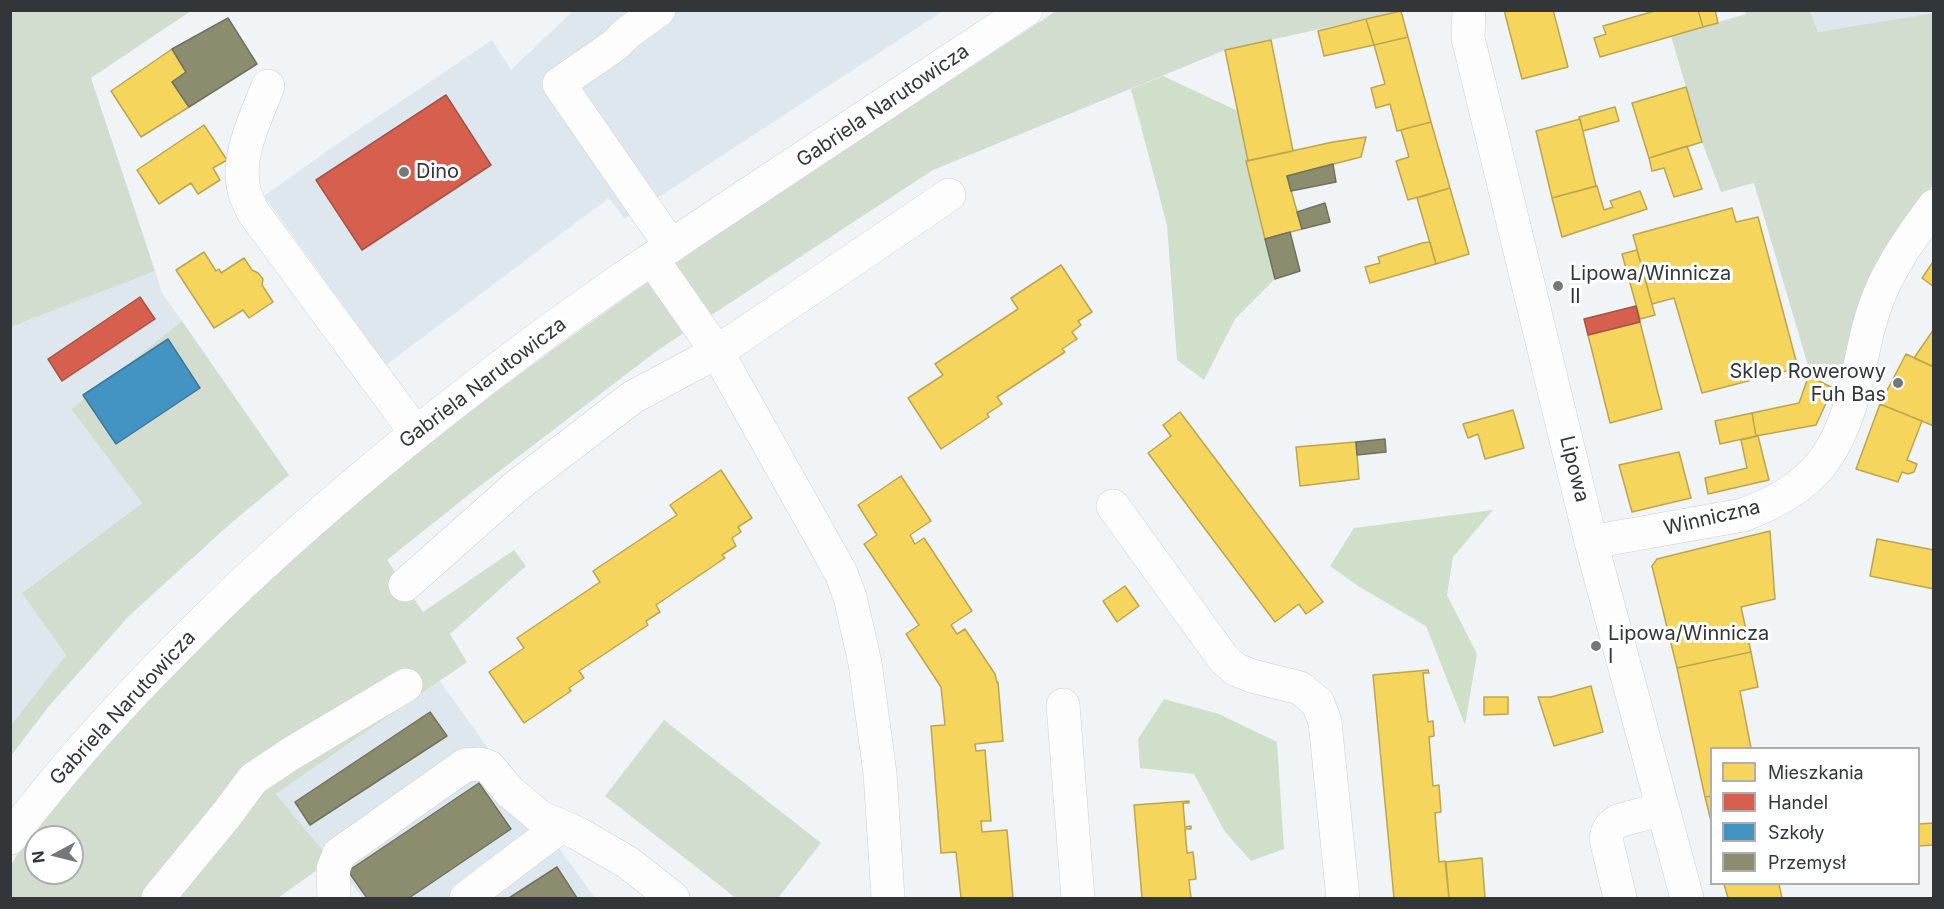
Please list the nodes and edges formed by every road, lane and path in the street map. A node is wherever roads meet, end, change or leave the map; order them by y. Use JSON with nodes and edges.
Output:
{"nodes":[{"id":1,"x":659,"y":10,"type":"edge"},
{"id":2,"x":1026,"y":10,"type":"edge"},
{"id":3,"x":1453,"y":10,"type":"edge"},
{"id":4,"x":1469,"y":25,"type":"edge"},
{"id":5,"x":268,"y":86,"type":"dead end"},
{"id":6,"x":949,"y":195,"type":"dead end"},
{"id":7,"x":1934,"y":206,"type":"edge"},
{"id":8,"x":662,"y":253,"type":"junction"},
{"id":9,"x":717,"y":352,"type":"junction"},
{"id":10,"x":416,"y":433,"type":"junction"},
{"id":11,"x":1113,"y":506,"type":"dead end"},
{"id":12,"x":1591,"y":542,"type":"junction"},
{"id":13,"x":405,"y":585,"type":"dead end"},
{"id":14,"x":406,"y":685,"type":"dead end"},
{"id":15,"x":1063,"y":705,"type":"dead end"},
{"id":16,"x":1662,"y":809,"type":"junction"},
{"id":17,"x":561,"y":826,"type":"junction"},
{"id":18,"x":10,"y":838,"type":"edge"},
{"id":19,"x":656,"y":894,"type":"edge"},
{"id":20,"x":159,"y":898,"type":"edge"},
{"id":21,"x":334,"y":898,"type":"edge"},
{"id":22,"x":466,"y":898,"type":"edge"},
{"id":23,"x":888,"y":898,"type":"edge"},
{"id":24,"x":1078,"y":898,"type":"edge"},
{"id":25,"x":1343,"y":898,"type":"edge"},
{"id":26,"x":1620,"y":898,"type":"edge"},
{"id":27,"x":1687,"y":898,"type":"edge"}],
"edges":[{"from":1,"to":8,"type":"street"},
{"from":2,"to":8,"type":"street","name":"Gabriela Narutowicza"},
{"from":3,"to":4,"type":"street","name":"Lipowa"},
{"from":4,"to":12,"type":"street","name":"Lipowa"},
{"from":5,"to":10,"type":"street"},
{"from":6,"to":9,"type":"street"},
{"from":7,"to":12,"type":"street","name":"Winniczna"},
{"from":8,"to":9,"type":"street"},
{"from":8,"to":10,"type":"street","name":"Gabriela Narutowicza"},
{"from":9,"to":13,"type":"street"},
{"from":9,"to":23,"type":"street"},
{"from":10,"to":18,"type":"street","name":"Gabriela Narutowicza"},
{"from":11,"to":25,"type":"street"},
{"from":12,"to":16,"type":"street","name":"Lipowa"},
{"from":14,"to":20,"type":"street"},
{"from":15,"to":24,"type":"street"},
{"from":16,"to":26,"type":"street"},
{"from":16,"to":27,"type":"street","name":"Lipowa"},
{"from":17,"to":19,"type":"street"},
{"from":17,"to":21,"type":"street"},
{"from":17,"to":22,"type":"street"}]}
